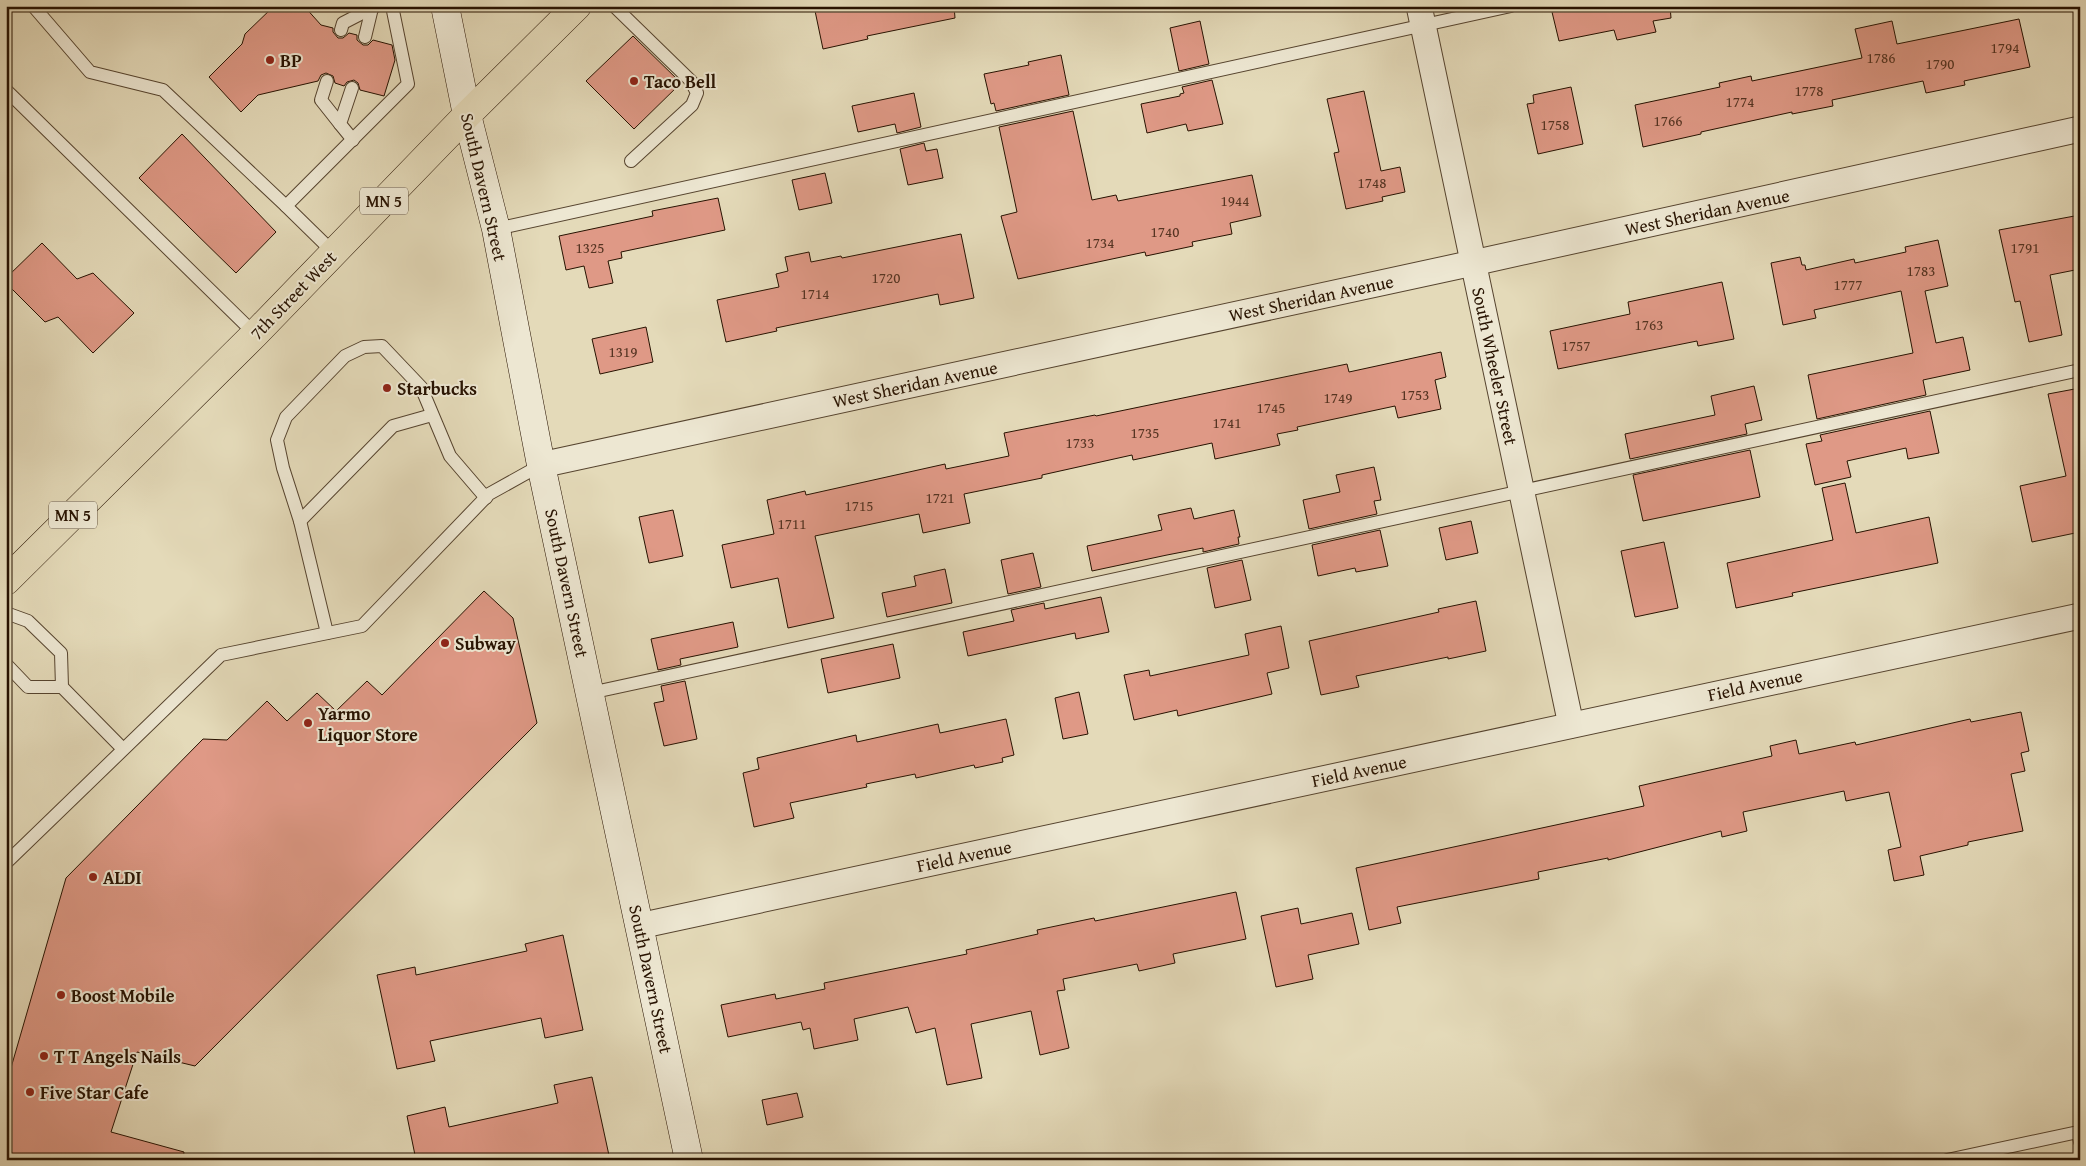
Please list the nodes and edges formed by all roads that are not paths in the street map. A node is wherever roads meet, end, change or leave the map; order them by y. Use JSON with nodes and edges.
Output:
{"nodes":[{"id":1,"x":37,"y":6,"type":"edge"},
{"id":2,"x":392,"y":6,"type":"edge"},
{"id":3,"x":445,"y":6,"type":"edge"},
{"id":4,"x":577,"y":6,"type":"edge"},
{"id":5,"x":614,"y":6,"type":"edge"},
{"id":6,"x":1510,"y":6,"type":"edge"},
{"id":7,"x":374,"y":7,"type":"edge"},
{"id":8,"x":1421,"y":16,"type":"edge"},
{"id":9,"x":341,"y":30,"type":"dead end"},
{"id":10,"x":365,"y":38,"type":"dead end"},
{"id":11,"x":327,"y":81,"type":"dead end"},
{"id":12,"x":352,"y":88,"type":"dead end"},
{"id":13,"x":6,"y":90,"type":"edge"},
{"id":14,"x":467,"y":115,"type":"junction"},
{"id":15,"x":340,"y":124,"type":"junction"},
{"id":16,"x":2080,"y":129,"type":"edge"},
{"id":17,"x":353,"y":140,"type":"junction"},
{"id":18,"x":630,"y":161,"type":"dead end"},
{"id":19,"x":286,"y":206,"type":"junction"},
{"id":20,"x":496,"y":229,"type":"junction"},
{"id":21,"x":334,"y":253,"type":"junction"},
{"id":22,"x":1473,"y":263,"type":"junction"},
{"id":23,"x":255,"y":334,"type":"junction"},
{"id":24,"x":2080,"y":370,"type":"edge"},
{"id":25,"x":432,"y":416,"type":"junction"},
{"id":26,"x":542,"y":465,"type":"junction"},
{"id":27,"x":1521,"y":492,"type":"junction"},
{"id":28,"x":486,"y":498,"type":"junction"},
{"id":29,"x":300,"y":521,"type":"junction"},
{"id":30,"x":6,"y":581,"type":"edge"},
{"id":31,"x":6,"y":613,"type":"edge"},
{"id":32,"x":2080,"y":616,"type":"edge"},
{"id":33,"x":326,"y":633,"type":"junction"},
{"id":34,"x":6,"y":664,"type":"edge"},
{"id":35,"x":62,"y":687,"type":"junction"},
{"id":36,"x":590,"y":693,"type":"junction"},
{"id":37,"x":1571,"y":725,"type":"junction"},
{"id":38,"x":123,"y":749,"type":"junction"},
{"id":39,"x":6,"y":863,"type":"edge"},
{"id":40,"x":639,"y":926,"type":"junction"},
{"id":41,"x":2080,"y":1142,"type":"edge"},
{"id":42,"x":690,"y":1160,"type":"edge"},
{"id":43,"x":1947,"y":1160,"type":"edge"}],
"edges":[{"from":1,"to":19,"type":"lane"},
{"from":2,"to":17,"type":"lane"},
{"from":3,"to":14,"type":"street","name":"South Davern Street"},
{"from":4,"to":14,"type":"main road","name":"7th Street West","number":"MN 5"},
{"from":5,"to":18,"type":"lane"},
{"from":6,"to":8,"type":"lane"},
{"from":7,"to":9,"type":"lane"},
{"from":7,"to":10,"type":"lane"},
{"from":8,"to":20,"type":"lane"},
{"from":8,"to":22,"type":"street","name":"South Wheeler Street"},
{"from":11,"to":15,"type":"lane"},
{"from":12,"to":15,"type":"lane"},
{"from":13,"to":23,"type":"lane"},
{"from":14,"to":20,"type":"street","name":"South Davern Street"},
{"from":14,"to":21,"type":"main road","name":"7th Street West","number":"MN 5"},
{"from":15,"to":17,"type":"lane"},
{"from":16,"to":22,"type":"street","name":"West Sheridan Avenue"},
{"from":17,"to":19,"type":"lane"},
{"from":19,"to":21,"type":"lane"},
{"from":20,"to":26,"type":"street","name":"South Davern Street"},
{"from":21,"to":23,"type":"main road","name":"7th Street West","number":"MN 5"},
{"from":22,"to":26,"type":"street","name":"West Sheridan Avenue"},
{"from":22,"to":27,"type":"street","name":"South Wheeler Street"},
{"from":23,"to":30,"type":"main road","name":"7th Street West","number":"MN 5"},
{"from":24,"to":27,"type":"lane"},
{"from":25,"to":28,"type":"lane"},
{"from":25,"to":29,"type":"lane"},
{"from":25,"to":29,"type":"lane"},
{"from":26,"to":28,"type":"lane"},
{"from":26,"to":36,"type":"street","name":"South Davern Street"},
{"from":27,"to":36,"type":"lane"},
{"from":27,"to":37,"type":"street","name":"South Wheeler Street"},
{"from":28,"to":33,"type":"lane"},
{"from":29,"to":33,"type":"lane"},
{"from":31,"to":35,"type":"lane"},
{"from":32,"to":37,"type":"street","name":"Field Avenue"},
{"from":33,"to":38,"type":"lane"},
{"from":34,"to":35,"type":"lane"},
{"from":35,"to":38,"type":"lane"},
{"from":36,"to":40,"type":"street","name":"South Davern Street"},
{"from":37,"to":40,"type":"street","name":"Field Avenue"},
{"from":38,"to":39,"type":"lane"},
{"from":40,"to":42,"type":"street","name":"South Davern Street"},
{"from":41,"to":43,"type":"lane"}]}
